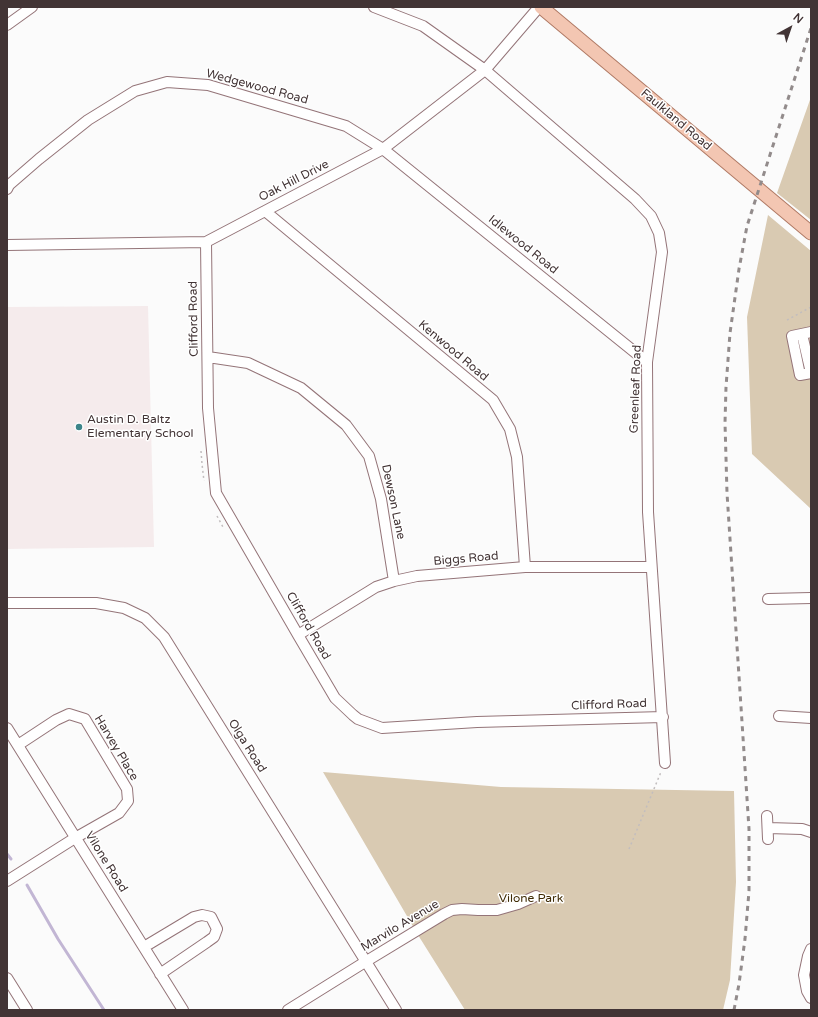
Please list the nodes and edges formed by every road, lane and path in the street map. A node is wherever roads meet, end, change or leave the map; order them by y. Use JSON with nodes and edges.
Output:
{"nodes":[{"id":1,"x":32,"y":7,"type":"edge"},
{"id":2,"x":374,"y":7,"type":"edge"},
{"id":3,"x":540,"y":7,"type":"edge"},
{"id":4,"x":7,"y":25,"type":"edge"},
{"id":5,"x":484,"y":70,"type":"junction"},
{"id":6,"x":383,"y":149,"type":"junction"},
{"id":7,"x":7,"y":189,"type":"edge"},
{"id":8,"x":265,"y":211,"type":"junction"},
{"id":9,"x":811,"y":233,"type":"edge"},
{"id":10,"x":206,"y":242,"type":"junction"},
{"id":11,"x":7,"y":245,"type":"edge"},
{"id":12,"x":811,"y":307,"type":"edge"},
{"id":13,"x":787,"y":320,"type":"dead end"},
{"id":14,"x":807,"y":333,"type":"edge"},
{"id":15,"x":809,"y":353,"type":"edge"},
{"id":16,"x":796,"y":356,"type":"junction"},
{"id":17,"x":208,"y":358,"type":"junction"},
{"id":18,"x":647,"y":362,"type":"junction"},
{"id":19,"x":811,"y":373,"type":"edge"},
{"id":20,"x":201,"y":445,"type":"dead end"},
{"id":21,"x":204,"y":482,"type":"dead end"},
{"id":22,"x":216,"y":513,"type":"dead end"},
{"id":23,"x":226,"y":532,"type":"dead end"},
{"id":24,"x":525,"y":567,"type":"junction"},
{"id":25,"x":651,"y":567,"type":"junction"},
{"id":26,"x":394,"y":581,"type":"junction"},
{"id":27,"x":811,"y":598,"type":"edge"},
{"id":28,"x":768,"y":599,"type":"dead end"},
{"id":29,"x":7,"y":604,"type":"edge"},
{"id":30,"x":298,"y":635,"type":"junction"},
{"id":31,"x":779,"y":716,"type":"dead end"},
{"id":32,"x":662,"y":717,"type":"junction"},
{"id":33,"x":811,"y":718,"type":"edge"},
{"id":34,"x":7,"y":728,"type":"edge"},
{"id":35,"x":18,"y":745,"type":"junction"},
{"id":36,"x":665,"y":763,"type":"joint"},
{"id":37,"x":768,"y":816,"type":"dead end"},
{"id":38,"x":768,"y":828,"type":"junction"},
{"id":39,"x":811,"y":832,"type":"edge"},
{"id":40,"x":75,"y":838,"type":"junction"},
{"id":41,"x":768,"y":839,"type":"dead end"},
{"id":42,"x":628,"y":849,"type":"dead end"},
{"id":43,"x":7,"y":881,"type":"edge"},
{"id":44,"x":536,"y":896,"type":"dead end"},
{"id":45,"x":144,"y":948,"type":"junction"},
{"id":46,"x":811,"y":949,"type":"edge"},
{"id":47,"x":365,"y":962,"type":"junction"},
{"id":48,"x":160,"y":974,"type":"junction"},
{"id":49,"x":7,"y":978,"type":"edge"},
{"id":50,"x":811,"y":998,"type":"edge"},
{"id":51,"x":27,"y":1010,"type":"edge"},
{"id":52,"x":183,"y":1010,"type":"edge"},
{"id":53,"x":288,"y":1010,"type":"edge"},
{"id":54,"x":396,"y":1010,"type":"edge"}],
"edges":[{"from":1,"to":4,"type":"street"},
{"from":2,"to":5,"type":"street","name":"Greenleaf Road"},
{"from":3,"to":5,"type":"street","name":"Oak Hill Drive"},
{"from":3,"to":9,"type":"main road","name":"Faulkland Road"},
{"from":5,"to":6,"type":"street","name":"Oak Hill Drive"},
{"from":5,"to":18,"type":"street","name":"Greenleaf Road"},
{"from":6,"to":7,"type":"street","name":"Wedgewood Road"},
{"from":6,"to":8,"type":"street","name":"Oak Hill Drive"},
{"from":6,"to":18,"type":"street","name":"Idlewood Road"},
{"from":8,"to":10,"type":"street","name":"Oak Hill Drive"},
{"from":8,"to":24,"type":"street","name":"Kenwood Road"},
{"from":10,"to":11,"type":"street","name":"Oak Hill Drive"},
{"from":10,"to":17,"type":"street","name":"Clifford Road"},
{"from":12,"to":13,"type":"path"},
{"from":14,"to":15,"type":"street"},
{"from":14,"to":16,"type":"street"},
{"from":15,"to":16,"type":"street"},
{"from":15,"to":19,"type":"street"},
{"from":16,"to":19,"type":"street"},
{"from":17,"to":26,"type":"street","name":"Dewson Lane"},
{"from":17,"to":30,"type":"street","name":"Clifford Road"},
{"from":18,"to":25,"type":"street","name":"Greenleaf Road"},
{"from":20,"to":21,"type":"path"},
{"from":22,"to":23,"type":"path"},
{"from":24,"to":25,"type":"street","name":"Biggs Road"},
{"from":24,"to":26,"type":"street","name":"Biggs Road"},
{"from":25,"to":32,"type":"street","name":"Greenleaf Road"},
{"from":26,"to":30,"type":"street","name":"Biggs Road"},
{"from":27,"to":28,"type":"street"},
{"from":29,"to":47,"type":"street","name":"Olga Road"},
{"from":30,"to":32,"type":"street","name":"Clifford Road"},
{"from":31,"to":33,"type":"street"},
{"from":32,"to":36,"type":"street","name":"Greenleaf Road"},
{"from":34,"to":35,"type":"street","name":"Vilone Road"},
{"from":35,"to":40,"type":"street","name":"Vilone Road"},
{"from":35,"to":40,"type":"street","name":"Harvey Place"},
{"from":36,"to":42,"type":"path"},
{"from":37,"to":38,"type":"street"},
{"from":38,"to":39,"type":"street"},
{"from":38,"to":41,"type":"street"},
{"from":40,"to":43,"type":"street","name":"Harvey Place"},
{"from":40,"to":45,"type":"street","name":"Vilone Road"},
{"from":44,"to":47,"type":"street","name":"Marvilo Avenue"},
{"from":45,"to":48,"type":"street","name":"Vilone Road"},
{"from":45,"to":48,"type":"street"},
{"from":46,"to":50,"type":"street"},
{"from":47,"to":53,"type":"street","name":"Marvilo Avenue"},
{"from":47,"to":54,"type":"street","name":"Olga Road"},
{"from":48,"to":52,"type":"street","name":"Vilone Road"},
{"from":49,"to":51,"type":"street"}]}
